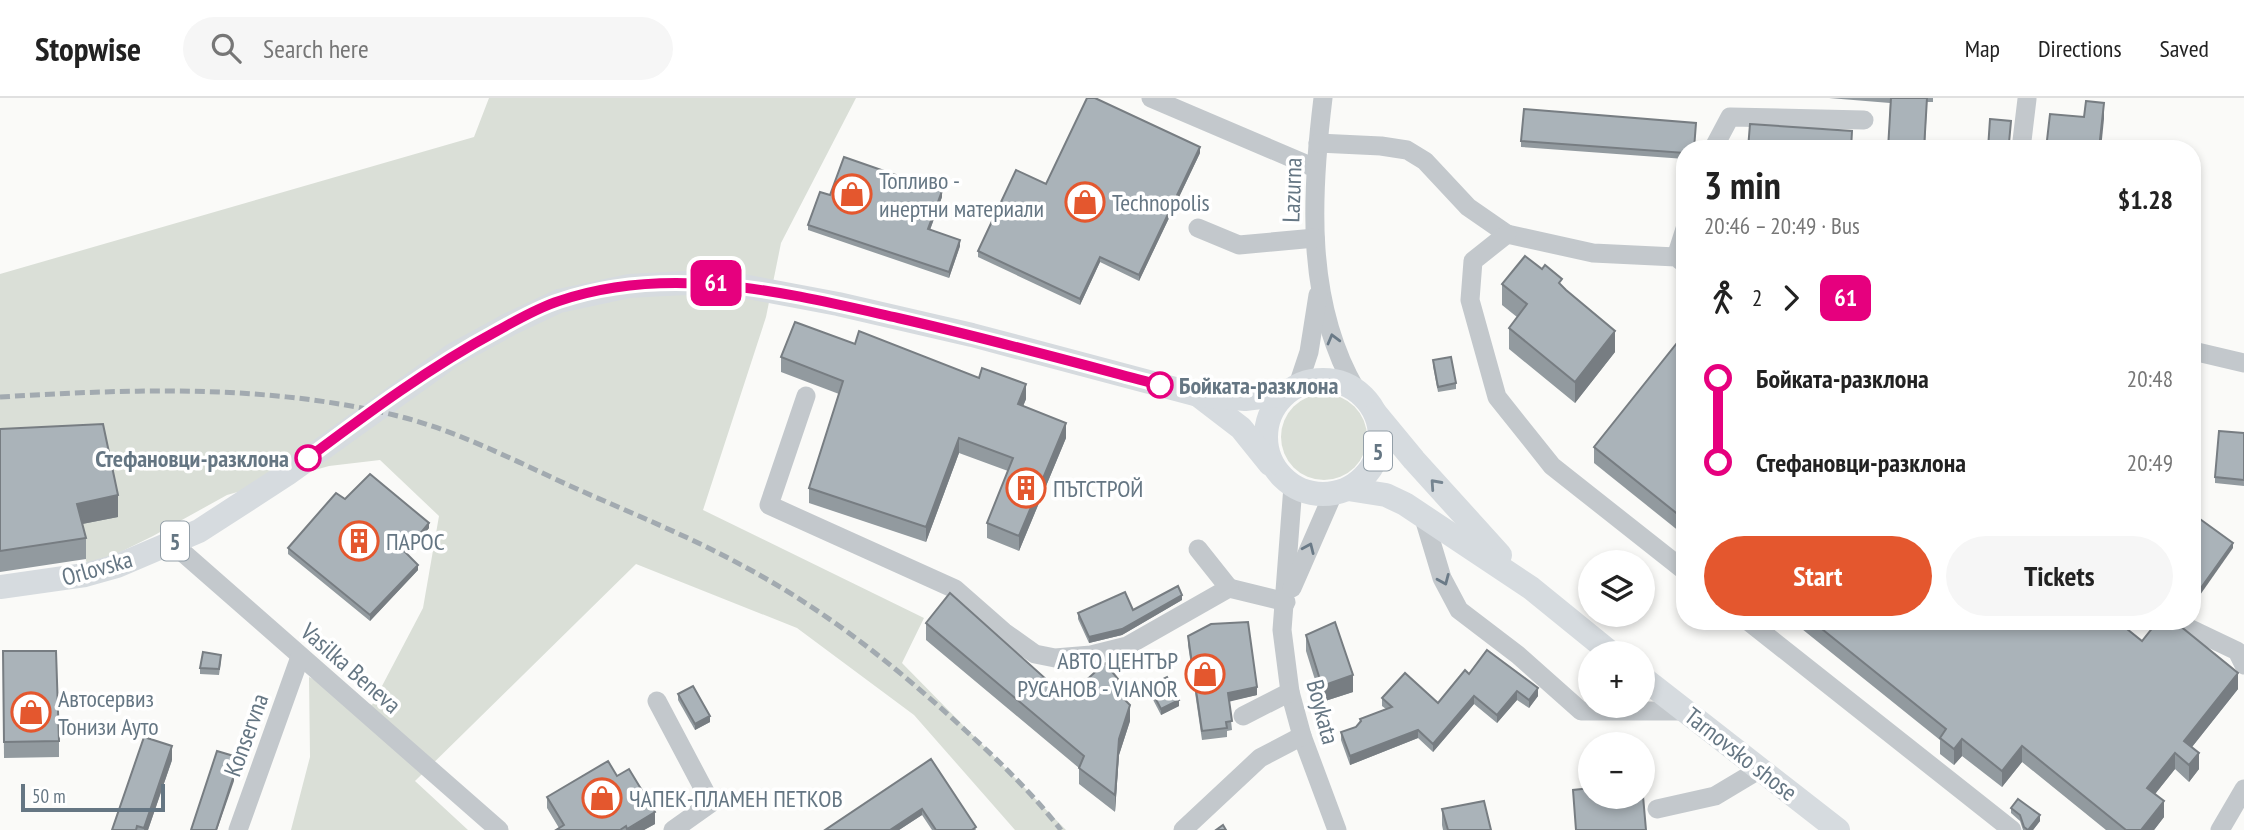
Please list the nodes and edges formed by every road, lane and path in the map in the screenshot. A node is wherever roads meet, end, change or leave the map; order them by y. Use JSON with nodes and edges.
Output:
{"nodes":[{"id":1,"x":1151,"y":98,"type":"edge"},
{"id":2,"x":2026,"y":99,"type":"edge"},
{"id":3,"x":1323,"y":101,"type":"edge"},
{"id":4,"x":1864,"y":120,"type":"dead end"},
{"id":5,"x":1718,"y":140,"type":"edge"},
{"id":6,"x":2022,"y":140,"type":"edge"},
{"id":7,"x":1318,"y":143,"type":"junction"},
{"id":8,"x":1315,"y":168,"type":"junction"},
{"id":9,"x":1198,"y":228,"type":"dead end"},
{"id":10,"x":1507,"y":234,"type":"junction"},
{"id":11,"x":1315,"y":238,"type":"junction"},
{"id":12,"x":1676,"y":260,"type":"edge"},
{"id":13,"x":1320,"y":284,"type":"junction"},
{"id":14,"x":2201,"y":353,"type":"edge"},
{"id":15,"x":2244,"y":363,"type":"edge"},
{"id":16,"x":1292,"y":389,"type":"junction"},
{"id":17,"x":1356,"y":390,"type":"junction"},
{"id":18,"x":1198,"y":395,"type":"junction"},
{"id":19,"x":806,"y":396,"type":"dead end"},
{"id":20,"x":1374,"y":411,"type":"junction"},
{"id":21,"x":1286,"y":480,"type":"junction"},
{"id":22,"x":1340,"y":492,"type":"junction"},
{"id":23,"x":1423,"y":515,"type":"junction"},
{"id":24,"x":172,"y":543,"type":"junction"},
{"id":25,"x":1198,"y":549,"type":"dead end"},
{"id":26,"x":1676,"y":564,"type":"edge"},
{"id":27,"x":0,"y":587,"type":"edge"},
{"id":28,"x":1229,"y":588,"type":"junction"},
{"id":29,"x":1531,"y":588,"type":"junction"},
{"id":30,"x":1286,"y":601,"type":"junction"},
{"id":31,"x":1759,"y":630,"type":"edge"},
{"id":32,"x":2193,"y":630,"type":"edge"},
{"id":33,"x":1596,"y":641,"type":"edge"},
{"id":34,"x":300,"y":657,"type":"junction"},
{"id":35,"x":2244,"y":665,"type":"edge"},
{"id":36,"x":1655,"y":687,"type":"edge"},
{"id":37,"x":1290,"y":692,"type":"junction"},
{"id":38,"x":657,"y":701,"type":"dead end"},
{"id":39,"x":1687,"y":711,"type":"junction"},
{"id":40,"x":1243,"y":716,"type":"dead end"},
{"id":41,"x":1302,"y":736,"type":"junction"},
{"id":42,"x":1760,"y":769,"type":"junction"},
{"id":43,"x":2244,"y":789,"type":"edge"},
{"id":44,"x":1657,"y":809,"type":"dead end"},
{"id":45,"x":238,"y":830,"type":"edge"},
{"id":46,"x":499,"y":830,"type":"edge"},
{"id":47,"x":673,"y":830,"type":"edge"},
{"id":48,"x":1183,"y":830,"type":"edge"},
{"id":49,"x":1337,"y":830,"type":"edge"},
{"id":50,"x":1838,"y":830,"type":"edge"},
{"id":51,"x":2011,"y":830,"type":"edge"},
{"id":52,"x":2220,"y":830,"type":"edge"}],
"edges":[{"from":1,"to":8,"type":"street"},
{"from":2,"to":6,"type":"street"},
{"from":3,"to":7,"type":"street","name":"Lazurna"},
{"from":4,"to":5,"type":"street"},
{"from":7,"to":8,"type":"street","name":"Lazurna"},
{"from":7,"to":10,"type":"street"},
{"from":8,"to":11,"type":"street","name":"Lazurna"},
{"from":9,"to":11,"type":"street"},
{"from":10,"to":12,"type":"street"},
{"from":10,"to":26,"type":"street"},
{"from":11,"to":13,"type":"street","name":"Lazurna"},
{"from":13,"to":16,"type":"street","name":"Lazurna"},
{"from":17,"to":13,"type":"street","name":"Lazurna","one_way":true},
{"from":14,"to":15,"type":"street"},
{"from":16,"to":17,"type":"main road","number":"5"},
{"from":16,"to":18,"type":"main road","name":"Orlovska","number":"5"},
{"from":16,"to":21,"type":"main road"},
{"from":17,"to":20,"type":"main road","number":"5"},
{"from":18,"to":21,"type":"main road","name":"Orlovska","number":"5"},
{"from":18,"to":24,"type":"main road","name":"Orlovska","number":"5"},
{"from":19,"to":28,"type":"street"},
{"from":20,"to":22,"type":"main road","number":"5"},
{"from":29,"to":20,"type":"main road","number":"5","one_way":true},
{"from":21,"to":22,"type":"main road","number":"5"},
{"from":21,"to":30,"type":"street","name":"Boykata"},
{"from":22,"to":23,"type":"main road","number":"5"},
{"from":30,"to":22,"type":"street","name":"Boykata","one_way":true},
{"from":23,"to":29,"type":"main road","number":"5"},
{"from":23,"to":39,"type":"street","one_way":true},
{"from":24,"to":27,"type":"main road","name":"Orlovska","number":"5"},
{"from":24,"to":34,"type":"street","name":"Vasilka Beneva"},
{"from":25,"to":28,"type":"street"},
{"from":28,"to":30,"type":"street"},
{"from":29,"to":33,"type":"main road","number":"5"},
{"from":30,"to":37,"type":"street","name":"Boykata"},
{"from":31,"to":51,"type":"street"},
{"from":32,"to":35,"type":"street"},
{"from":34,"to":45,"type":"street","name":"Konservna"},
{"from":34,"to":46,"type":"street","name":"Vasilka Beneva"},
{"from":36,"to":39,"type":"main road","name":"Tarnovsko shose"},
{"from":37,"to":40,"type":"street"},
{"from":37,"to":41,"type":"street","name":"Boykata"},
{"from":38,"to":47,"type":"street"},
{"from":39,"to":42,"type":"main road","name":"Tarnovsko shose"},
{"from":41,"to":48,"type":"street"},
{"from":41,"to":49,"type":"street","name":"Boykata"},
{"from":42,"to":44,"type":"street"},
{"from":42,"to":50,"type":"main road","name":"Tarnovsko shose"},
{"from":43,"to":52,"type":"street"}]}
